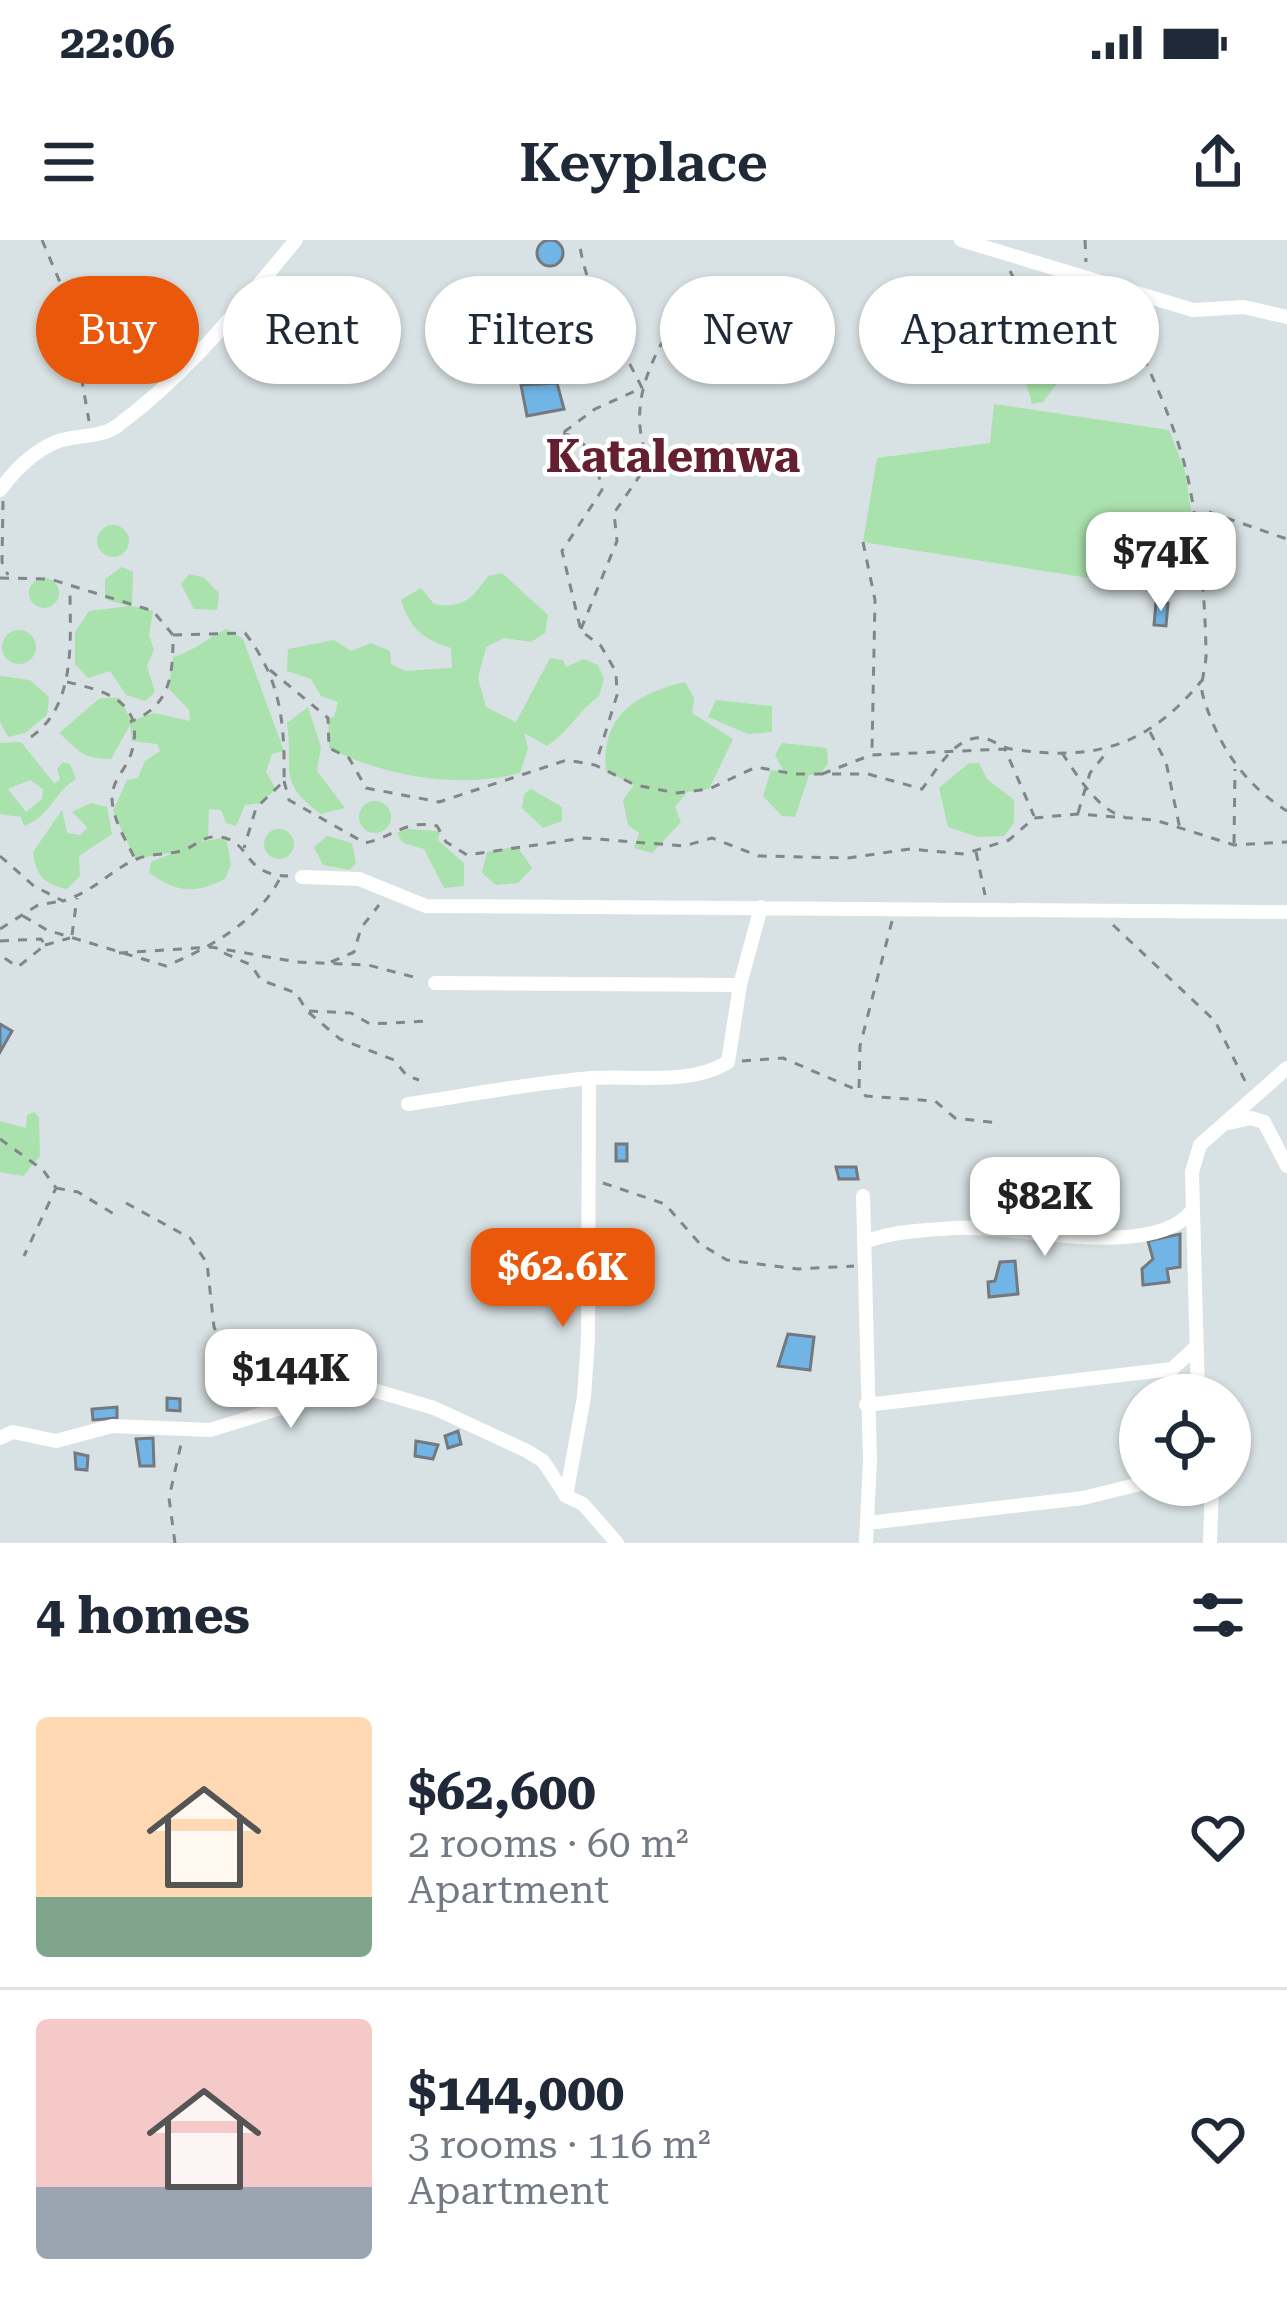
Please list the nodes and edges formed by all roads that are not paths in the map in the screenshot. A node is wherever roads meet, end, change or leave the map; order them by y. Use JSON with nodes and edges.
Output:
{"nodes":[{"id":1,"x":296,"y":240,"type":"edge"},
{"id":2,"x":961,"y":240,"type":"edge"},
{"id":3,"x":1086,"y":276,"type":"edge"},
{"id":4,"x":1159,"y":304,"type":"edge"},
{"id":5,"x":1287,"y":317,"type":"edge"},
{"id":6,"x":2,"y":487,"type":"edge"},
{"id":7,"x":302,"y":877,"type":"road end"},
{"id":8,"x":761,"y":907,"type":"junction"},
{"id":9,"x":1287,"y":912,"type":"edge"},
{"id":10,"x":435,"y":983,"type":"road end"},
{"id":11,"x":740,"y":985,"type":"junction"},
{"id":12,"x":1287,"y":1068,"type":"edge"},
{"id":13,"x":589,"y":1078,"type":"junction"},
{"id":14,"x":408,"y":1103,"type":"dead end"},
{"id":15,"x":1224,"y":1124,"type":"junction"},
{"id":16,"x":1287,"y":1166,"type":"edge"},
{"id":17,"x":863,"y":1196,"type":"dead end"},
{"id":18,"x":1191,"y":1212,"type":"junction"},
{"id":19,"x":1173,"y":1228,"type":"junction"},
{"id":20,"x":1191,"y":1241,"type":"junction"},
{"id":21,"x":864,"y":1242,"type":"junction"},
{"id":22,"x":1194,"y":1349,"type":"junction"},
{"id":23,"x":1172,"y":1369,"type":"junction"},
{"id":24,"x":1178,"y":1374,"type":"edge"},
{"id":25,"x":1196,"y":1374,"type":"edge"},
{"id":26,"x":866,"y":1405,"type":"junction"},
{"id":27,"x":0,"y":1438,"type":"edge"},
{"id":28,"x":1119,"y":1489,"type":"edge"},
{"id":29,"x":566,"y":1496,"type":"junction"},
{"id":30,"x":1211,"y":1506,"type":"edge"},
{"id":31,"x":868,"y":1523,"type":"junction"},
{"id":32,"x":617,"y":1543,"type":"edge"},
{"id":33,"x":866,"y":1543,"type":"edge"},
{"id":34,"x":1210,"y":1543,"type":"edge"}],
"edges":[{"from":1,"to":6,"type":"street"},
{"from":2,"to":3,"type":"street"},
{"from":4,"to":5,"type":"street"},
{"from":7,"to":8,"type":"street"},
{"from":8,"to":9,"type":"street"},
{"from":8,"to":11,"type":"street"},
{"from":10,"to":11,"type":"street"},
{"from":11,"to":13,"type":"street"},
{"from":12,"to":15,"type":"street"},
{"from":13,"to":14,"type":"street"},
{"from":13,"to":29,"type":"street"},
{"from":15,"to":16,"type":"street"},
{"from":15,"to":18,"type":"street"},
{"from":17,"to":21,"type":"street"},
{"from":18,"to":19,"type":"street"},
{"from":18,"to":20,"type":"street"},
{"from":19,"to":20,"type":"street"},
{"from":19,"to":21,"type":"street"},
{"from":20,"to":22,"type":"street"},
{"from":21,"to":26,"type":"street"},
{"from":22,"to":23,"type":"street"},
{"from":22,"to":25,"type":"street"},
{"from":23,"to":24,"type":"street"},
{"from":23,"to":26,"type":"street"},
{"from":26,"to":31,"type":"street"},
{"from":27,"to":29,"type":"street"},
{"from":28,"to":31,"type":"street"},
{"from":29,"to":32,"type":"street"},
{"from":30,"to":34,"type":"street"},
{"from":31,"to":33,"type":"street"}]}
